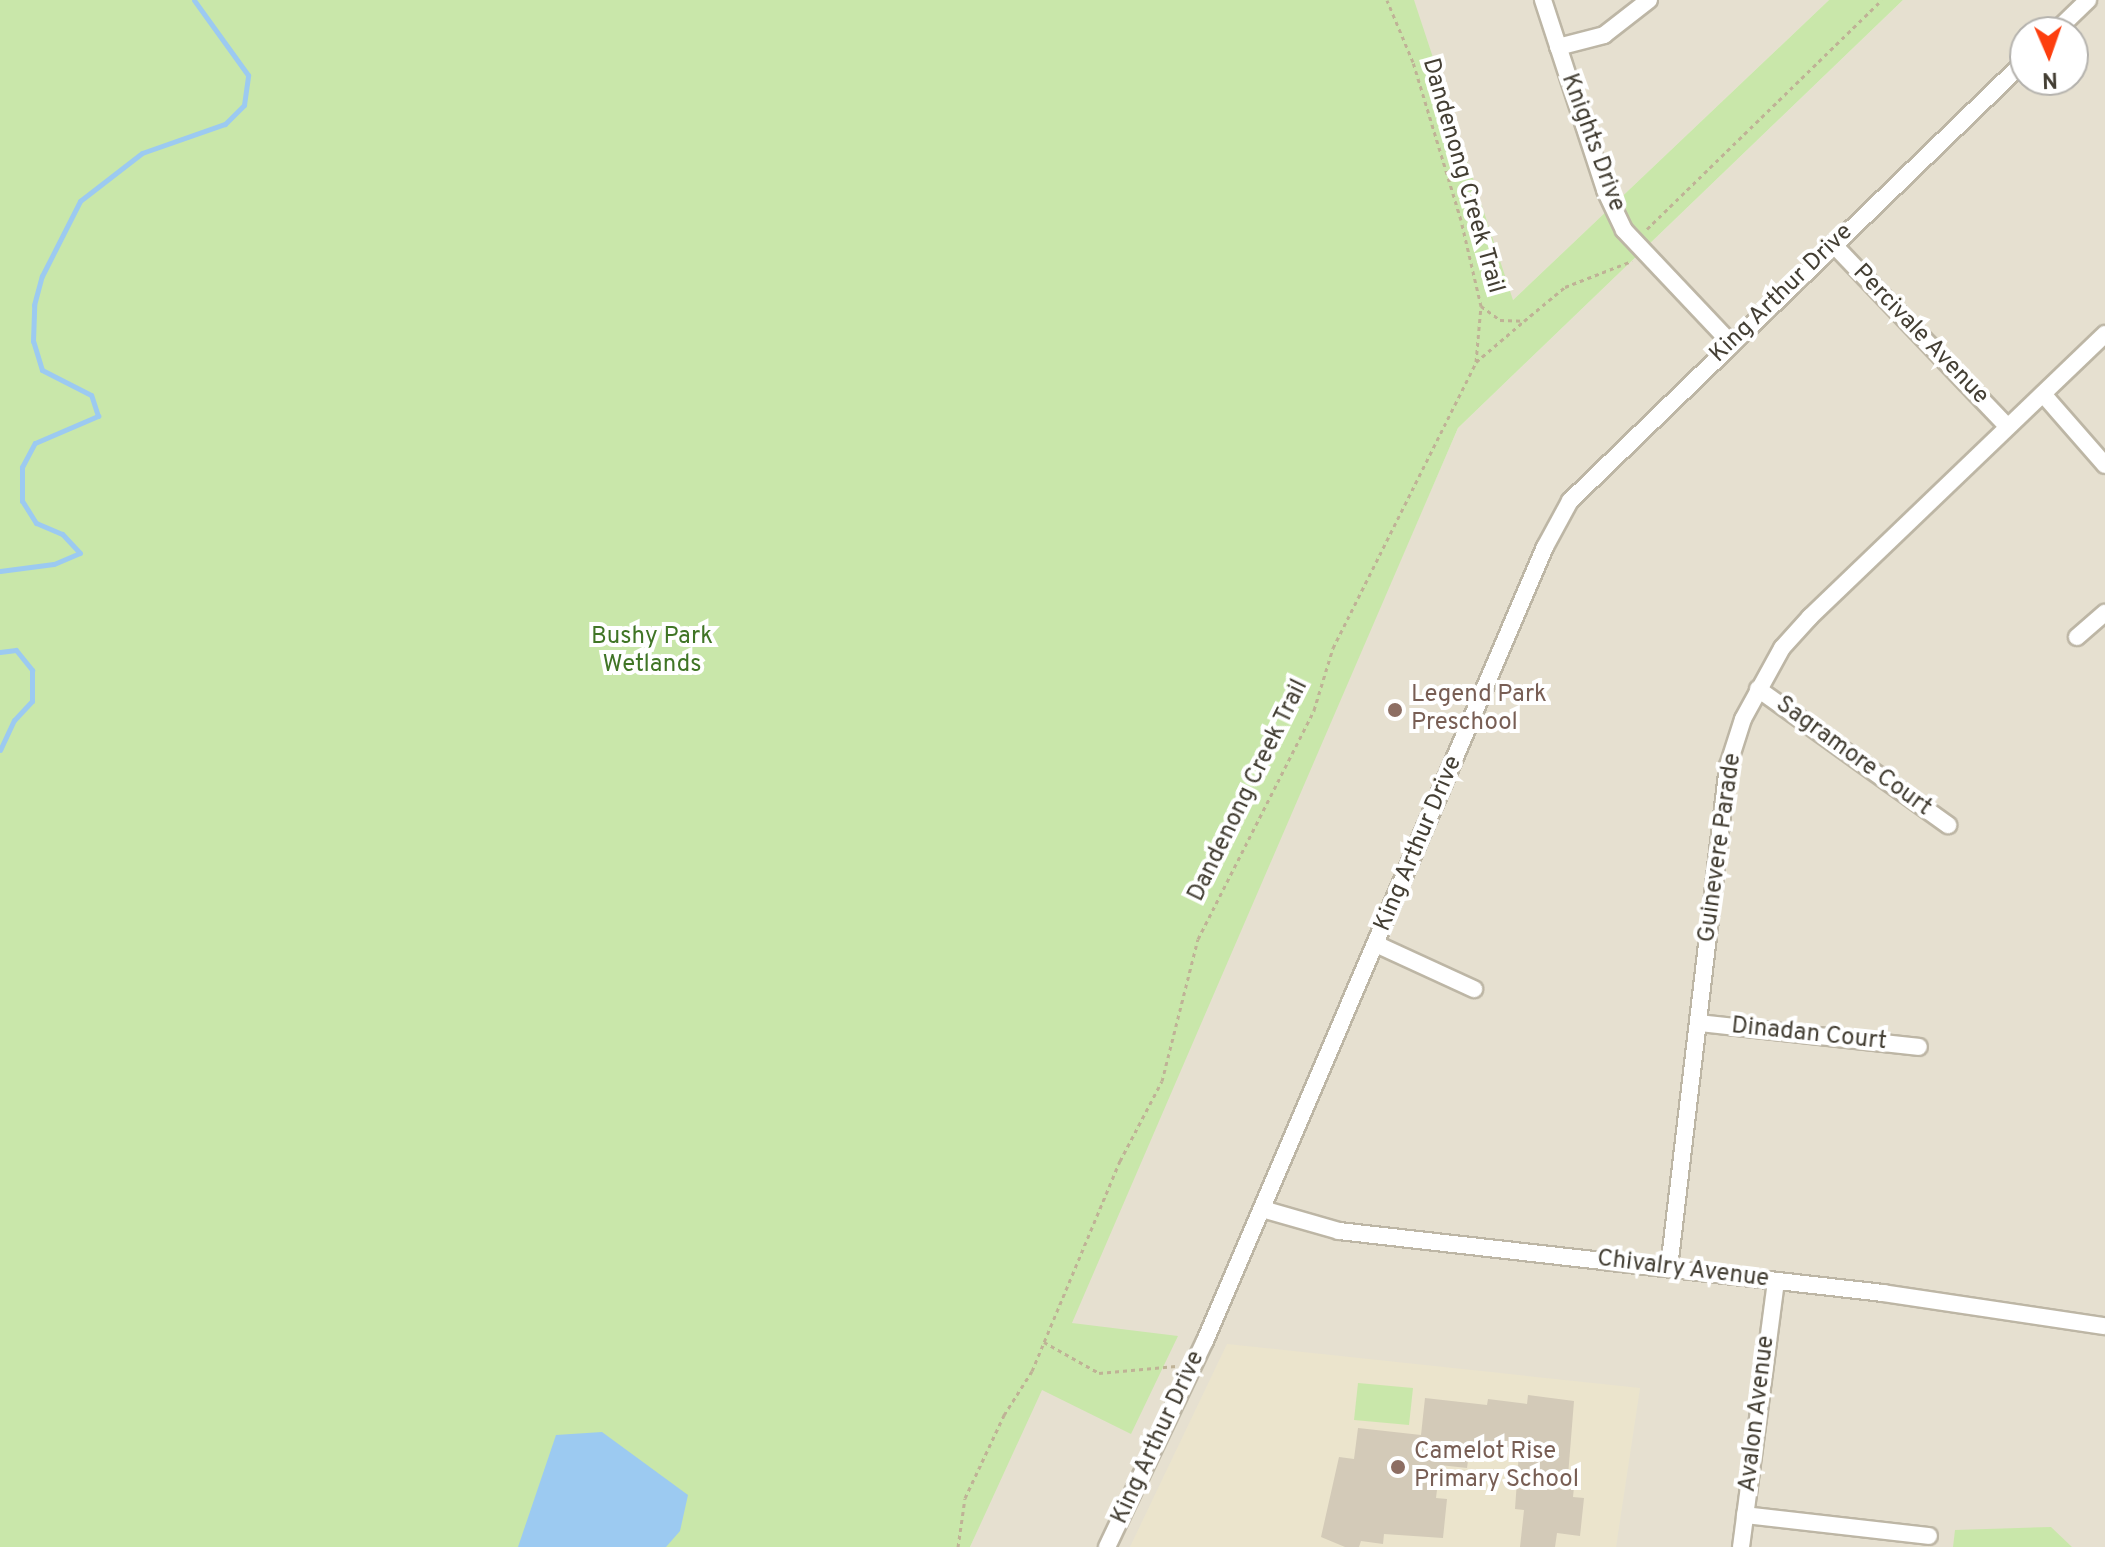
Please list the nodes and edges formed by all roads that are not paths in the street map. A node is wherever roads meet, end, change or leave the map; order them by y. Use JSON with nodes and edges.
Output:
{"nodes":[{"id":1,"x":1543,"y":0,"type":"edge"},
{"id":2,"x":1649,"y":0,"type":"edge"},
{"id":3,"x":2088,"y":0,"type":"edge"},
{"id":4,"x":2072,"y":16,"type":"edge"},
{"id":5,"x":1558,"y":47,"type":"junction"},
{"id":6,"x":2009,"y":76,"type":"edge"},
{"id":7,"x":1833,"y":244,"type":"junction"},
{"id":8,"x":2105,"y":334,"type":"edge"},
{"id":9,"x":1731,"y":343,"type":"junction"},
{"id":10,"x":2043,"y":394,"type":"junction"},
{"id":11,"x":2006,"y":425,"type":"junction"},
{"id":12,"x":2105,"y":465,"type":"edge"},
{"id":13,"x":2105,"y":613,"type":"edge"},
{"id":14,"x":2077,"y":637,"type":"dead end"},
{"id":15,"x":1758,"y":689,"type":"junction"},
{"id":16,"x":1948,"y":825,"type":"dead end"},
{"id":17,"x":1376,"y":944,"type":"junction"},
{"id":18,"x":1474,"y":989,"type":"dead end"},
{"id":19,"x":1699,"y":1023,"type":"junction"},
{"id":20,"x":1919,"y":1047,"type":"dead end"},
{"id":21,"x":1262,"y":1209,"type":"junction"},
{"id":22,"x":1669,"y":1268,"type":"junction"},
{"id":23,"x":1776,"y":1282,"type":"junction"},
{"id":24,"x":2105,"y":1326,"type":"edge"},
{"id":25,"x":1745,"y":1515,"type":"junction"},
{"id":26,"x":1929,"y":1536,"type":"dead end"},
{"id":27,"x":1107,"y":1547,"type":"edge"},
{"id":28,"x":1741,"y":1547,"type":"edge"}],
"edges":[{"from":1,"to":5,"type":"street","name":"Knights Drive"},
{"from":2,"to":5,"type":"street"},
{"from":3,"to":4,"type":"street"},
{"from":5,"to":9,"type":"street","name":"Knights Drive"},
{"from":6,"to":7,"type":"street","name":"King Arthur Drive"},
{"from":7,"to":9,"type":"street","name":"King Arthur Drive"},
{"from":7,"to":11,"type":"street","name":"Percivale Avenue"},
{"from":8,"to":10,"type":"street","name":"Guinevere Parade"},
{"from":9,"to":17,"type":"street","name":"King Arthur Drive"},
{"from":10,"to":11,"type":"street","name":"Guinevere Parade"},
{"from":10,"to":12,"type":"street"},
{"from":11,"to":15,"type":"street","name":"Guinevere Parade"},
{"from":13,"to":14,"type":"street"},
{"from":15,"to":16,"type":"street","name":"Sagramore Court"},
{"from":15,"to":19,"type":"street","name":"Guinevere Parade"},
{"from":17,"to":18,"type":"street"},
{"from":17,"to":21,"type":"street","name":"King Arthur Drive"},
{"from":19,"to":20,"type":"street","name":"Dinadan Court"},
{"from":19,"to":22,"type":"street","name":"Guinevere Parade"},
{"from":21,"to":22,"type":"street","name":"Chivalry Avenue"},
{"from":21,"to":27,"type":"street","name":"King Arthur Drive"},
{"from":22,"to":23,"type":"street","name":"Chivalry Avenue"},
{"from":23,"to":24,"type":"street","name":"Chivalry Avenue"},
{"from":23,"to":25,"type":"street","name":"Avalon Avenue"},
{"from":25,"to":26,"type":"street"},
{"from":25,"to":28,"type":"street","name":"Avalon Avenue"}]}
